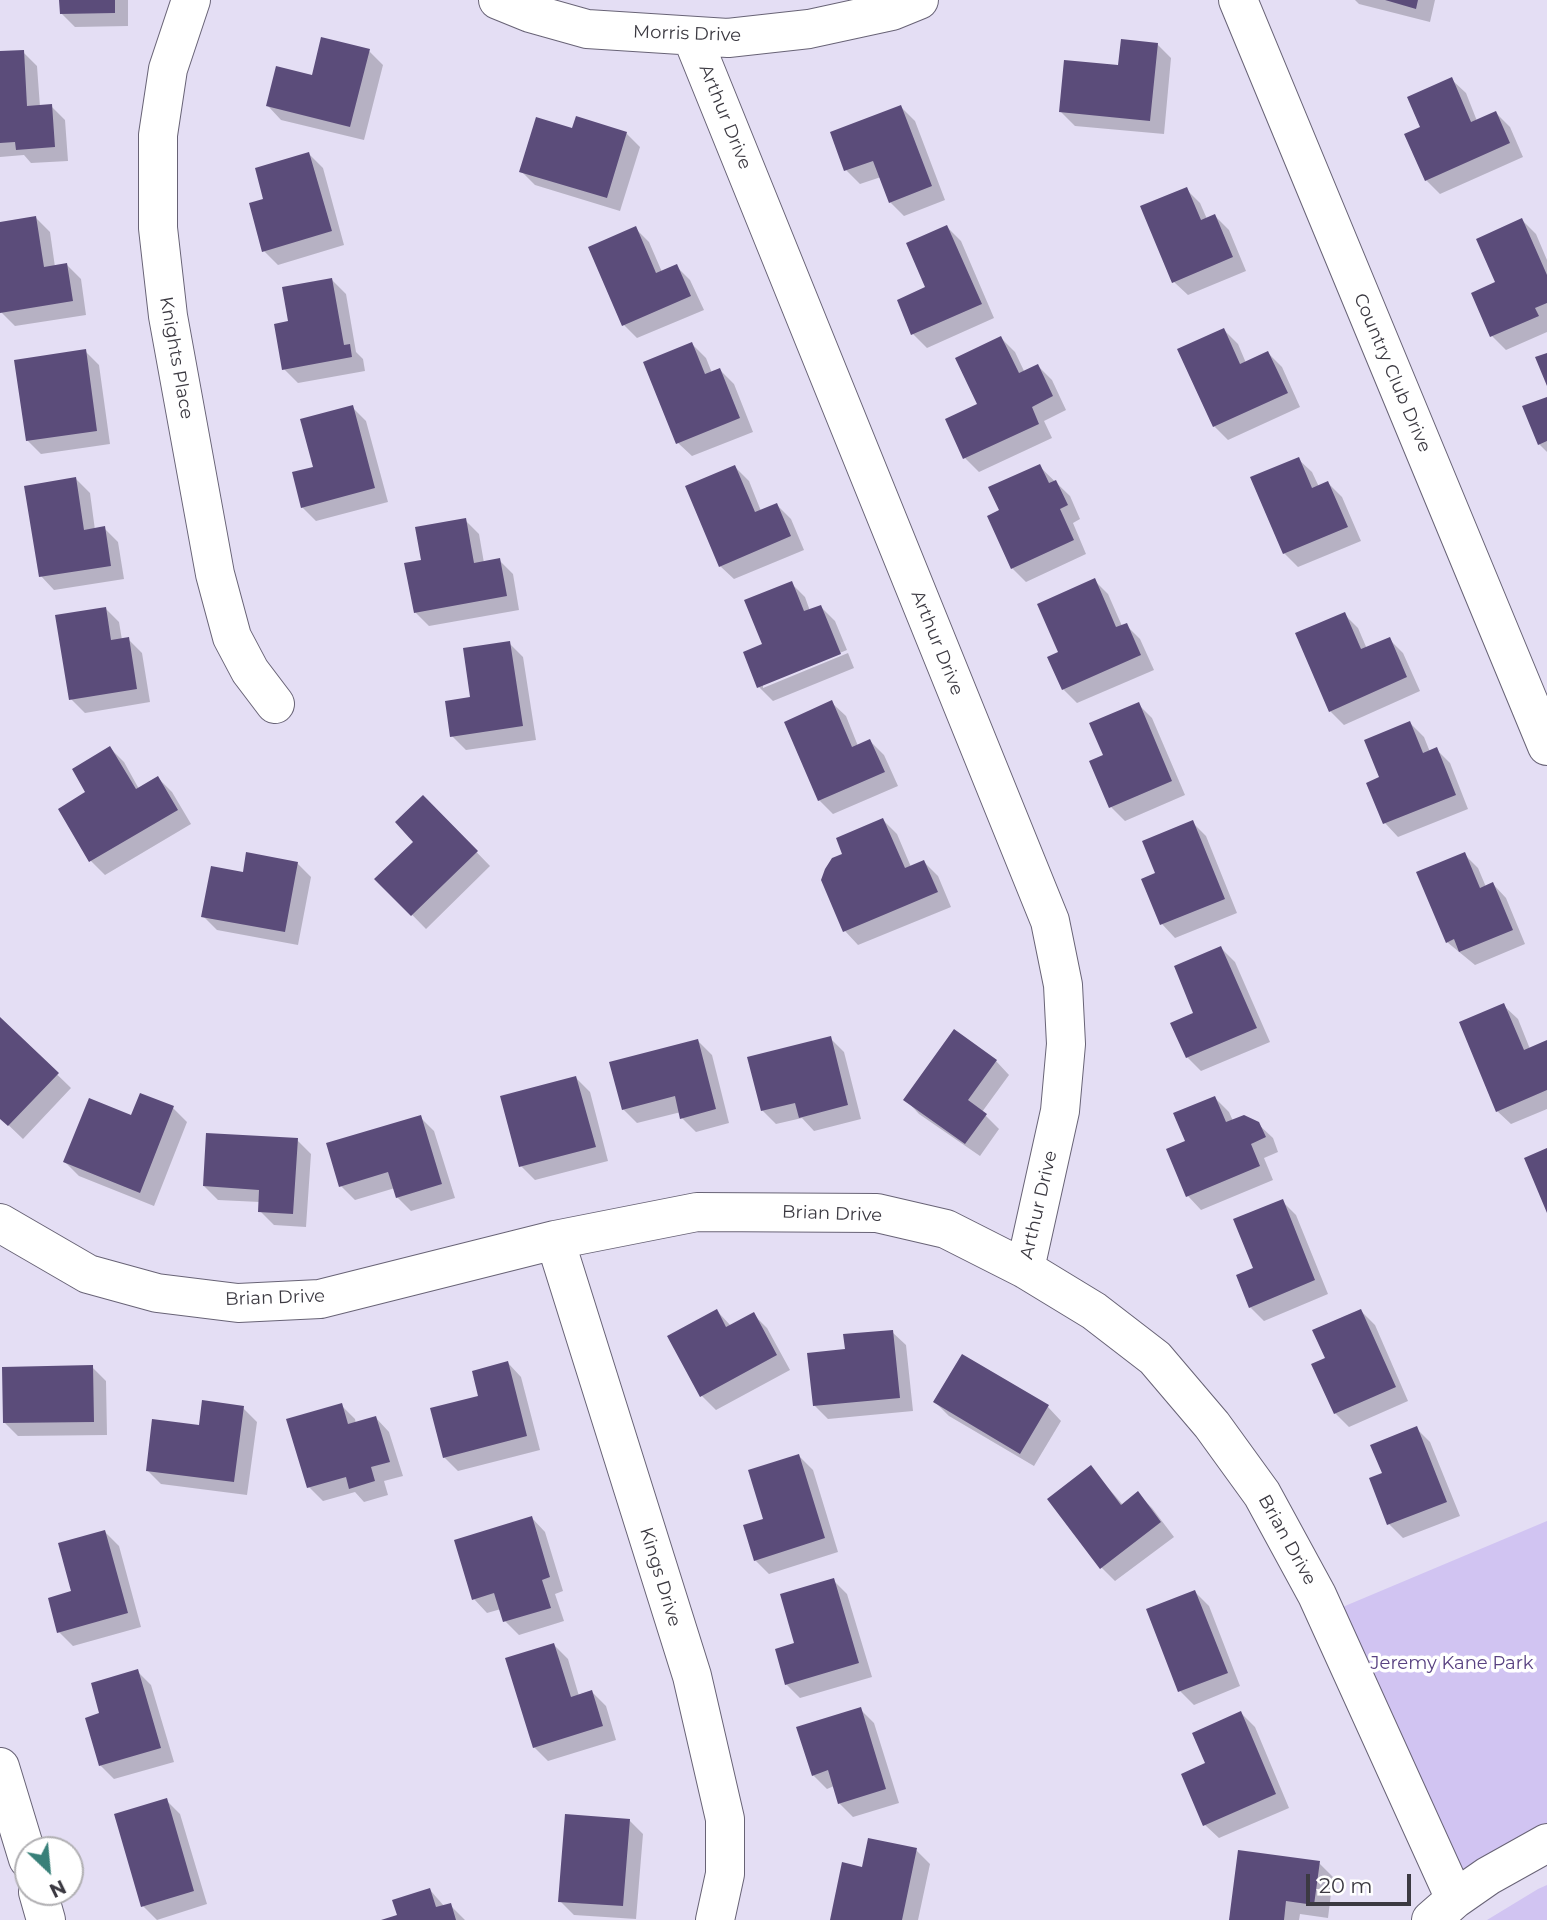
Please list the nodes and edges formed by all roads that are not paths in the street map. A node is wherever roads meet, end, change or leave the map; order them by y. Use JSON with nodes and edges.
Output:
{"nodes":[{"id":1,"x":191,"y":0,"type":"edge"},
{"id":2,"x":498,"y":0,"type":"edge"},
{"id":3,"x":919,"y":0,"type":"edge"},
{"id":4,"x":1238,"y":0,"type":"edge"},
{"id":5,"x":692,"y":37,"type":"junction"},
{"id":6,"x":275,"y":704,"type":"dead end"},
{"id":7,"x":1547,"y":746,"type":"edge"},
{"id":8,"x":0,"y":1223,"type":"edge"},
{"id":9,"x":555,"y":1240,"type":"junction"},
{"id":10,"x":1025,"y":1269,"type":"junction"},
{"id":11,"x":0,"y":1767,"type":"edge"},
{"id":12,"x":21,"y":1836,"type":"edge"},
{"id":13,"x":1547,"y":1843,"type":"edge"},
{"id":14,"x":1443,"y":1910,"type":"edge"},
{"id":15,"x":715,"y":1920,"type":"edge"}],
"edges":[{"from":1,"to":6,"type":"street","name":"Knights Place"},
{"from":2,"to":5,"type":"street","name":"Morris Drive"},
{"from":3,"to":5,"type":"street","name":"Morris Drive"},
{"from":4,"to":7,"type":"street","name":"Country Club Drive"},
{"from":5,"to":10,"type":"street","name":"Arthur Drive"},
{"from":8,"to":9,"type":"street","name":"Brian Drive"},
{"from":9,"to":10,"type":"street","name":"Brian Drive"},
{"from":9,"to":15,"type":"street","name":"Kings Drive"},
{"from":10,"to":14,"type":"street","name":"Brian Drive"},
{"from":11,"to":12,"type":"street"},
{"from":13,"to":14,"type":"street"}]}
